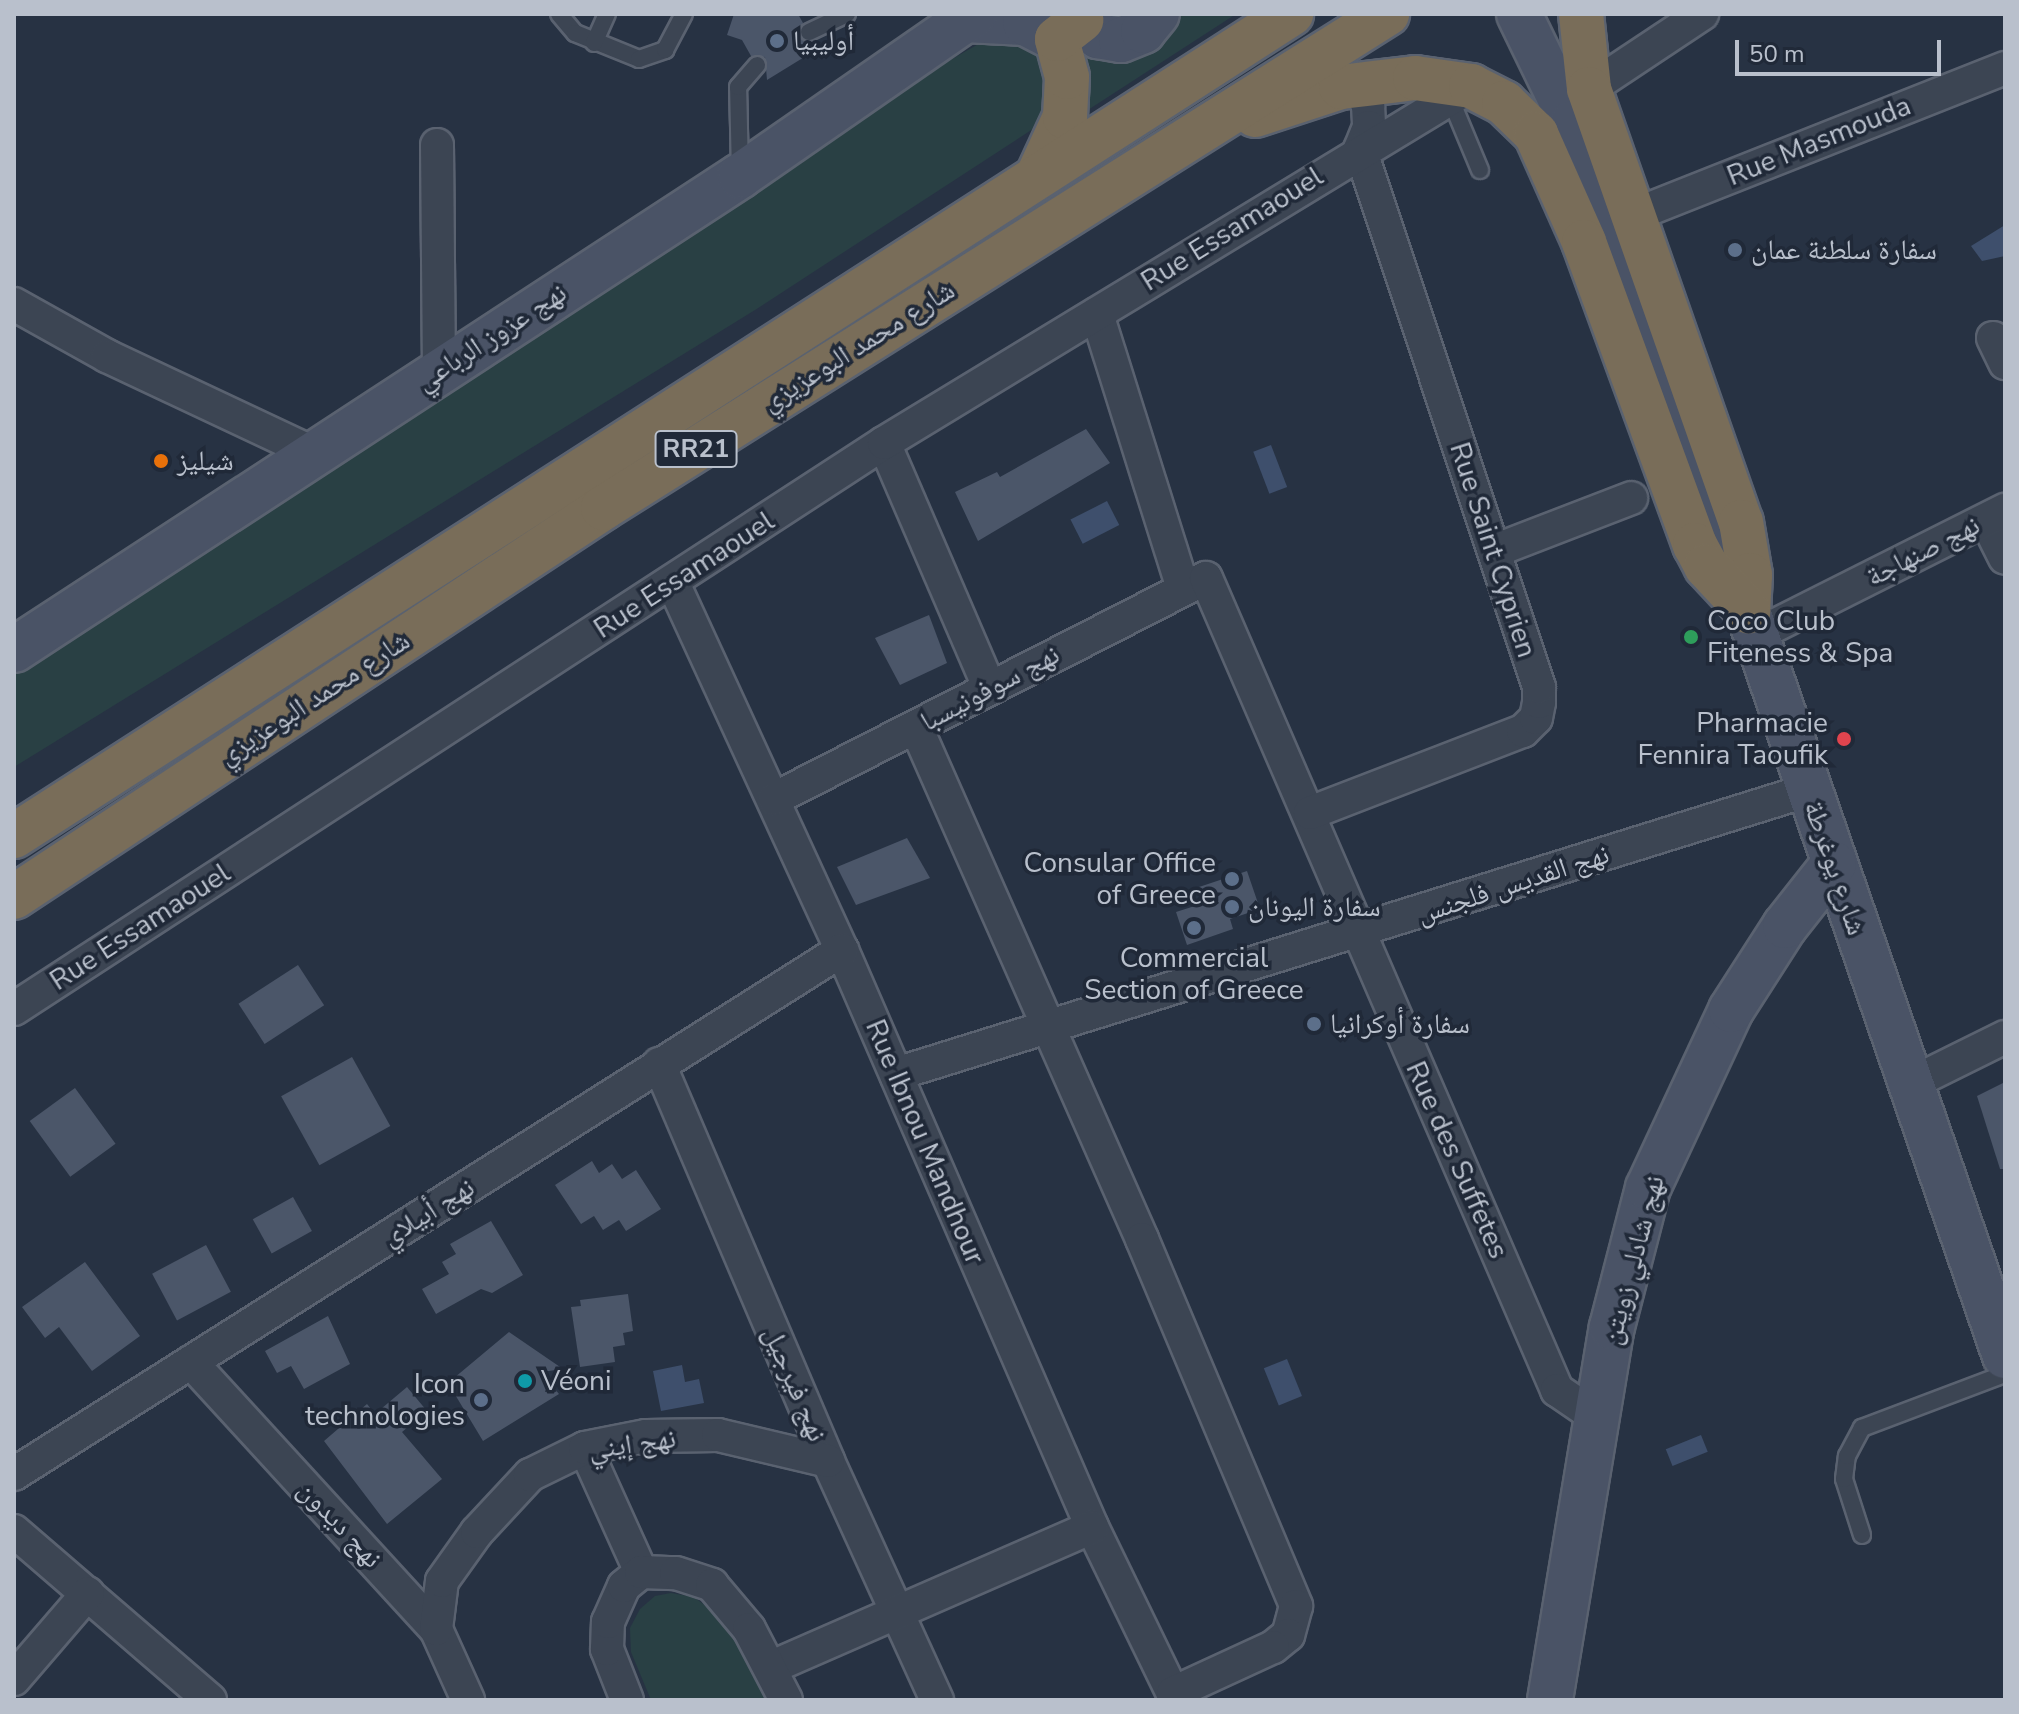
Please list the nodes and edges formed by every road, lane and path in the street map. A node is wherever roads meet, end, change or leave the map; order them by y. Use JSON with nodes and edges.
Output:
{"nodes":[{"id":1,"x":559,"y":14,"type":"edge"},
{"id":2,"x":607,"y":14,"type":"edge"},
{"id":3,"x":684,"y":14,"type":"edge"},
{"id":4,"x":847,"y":14,"type":"edge"},
{"id":5,"x":1157,"y":14,"type":"edge"},
{"id":6,"x":1291,"y":14,"type":"edge"},
{"id":7,"x":1387,"y":14,"type":"edge"},
{"id":8,"x":1519,"y":14,"type":"edge"},
{"id":9,"x":1581,"y":14,"type":"edge"},
{"id":10,"x":1702,"y":14,"type":"edge"},
{"id":11,"x":963,"y":16,"type":"edge"},
{"id":12,"x":1072,"y":24,"type":"edge"},
{"id":13,"x":809,"y":32,"type":"dead end"},
{"id":14,"x":594,"y":43,"type":"junction"},
{"id":15,"x":757,"y":65,"type":"dead end"},
{"id":16,"x":2005,"y":68,"type":"edge"},
{"id":17,"x":1341,"y":87,"type":"junction"},
{"id":18,"x":1589,"y":89,"type":"junction"},
{"id":19,"x":1460,"y":92,"type":"junction"},
{"id":20,"x":1186,"y":137,"type":"junction"},
{"id":21,"x":437,"y":145,"type":"dead end"},
{"id":22,"x":1360,"y":149,"type":"junction"},
{"id":23,"x":1480,"y":170,"type":"dead end"},
{"id":24,"x":1040,"y":171,"type":"junction"},
{"id":25,"x":740,"y":176,"type":"junction"},
{"id":26,"x":1624,"y":230,"type":"junction"},
{"id":27,"x":14,"y":304,"type":"edge"},
{"id":28,"x":1097,"y":314,"type":"junction"},
{"id":29,"x":439,"y":370,"type":"junction"},
{"id":30,"x":884,"y":443,"type":"junction"},
{"id":31,"x":315,"y":454,"type":"junction"},
{"id":32,"x":1631,"y":498,"type":"dead end"},
{"id":33,"x":1996,"y":515,"type":"edge"},
{"id":34,"x":1494,"y":551,"type":"junction"},
{"id":35,"x":2005,"y":558,"type":"edge"},
{"id":36,"x":673,"y":583,"type":"junction"},
{"id":37,"x":1195,"y":583,"type":"junction"},
{"id":38,"x":1752,"y":623,"type":"junction"},
{"id":39,"x":14,"y":650,"type":"edge"},
{"id":40,"x":989,"y":687,"type":"junction"},
{"id":41,"x":916,"y":727,"type":"junction"},
{"id":42,"x":1809,"y":790,"type":"junction"},
{"id":43,"x":774,"y":799,"type":"junction"},
{"id":44,"x":1310,"y":813,"type":"junction"},
{"id":45,"x":14,"y":836,"type":"edge"},
{"id":46,"x":1834,"y":864,"type":"junction"},
{"id":47,"x":14,"y":897,"type":"edge"},
{"id":48,"x":1358,"y":933,"type":"junction"},
{"id":49,"x":842,"y":950,"type":"junction"},
{"id":50,"x":14,"y":1009,"type":"edge"},
{"id":51,"x":1046,"y":1027,"type":"junction"},
{"id":52,"x":2005,"y":1037,"type":"edge"},
{"id":53,"x":659,"y":1064,"type":"junction"},
{"id":54,"x":896,"y":1074,"type":"junction"},
{"id":55,"x":1910,"y":1084,"type":"junction"},
{"id":56,"x":2005,"y":1355,"type":"edge"},
{"id":57,"x":191,"y":1362,"type":"junction"},
{"id":58,"x":2005,"y":1374,"type":"edge"},
{"id":59,"x":1595,"y":1416,"type":"junction"},
{"id":60,"x":585,"y":1448,"type":"junction"},
{"id":61,"x":828,"y":1461,"type":"junction"},
{"id":62,"x":14,"y":1474,"type":"edge"},
{"id":63,"x":1092,"y":1527,"type":"junction"},
{"id":64,"x":14,"y":1531,"type":"edge"},
{"id":65,"x":1862,"y":1535,"type":"dead end"},
{"id":66,"x":641,"y":1572,"type":"junction"},
{"id":67,"x":88,"y":1593,"type":"junction"},
{"id":68,"x":898,"y":1612,"type":"junction"},
{"id":69,"x":436,"y":1629,"type":"junction"},
{"id":70,"x":772,"y":1667,"type":"junction"},
{"id":71,"x":14,"y":1679,"type":"edge"},
{"id":72,"x":1175,"y":1696,"type":"edge"},
{"id":73,"x":210,"y":1700,"type":"edge"},
{"id":74,"x":468,"y":1700,"type":"edge"},
{"id":75,"x":627,"y":1700,"type":"edge"},
{"id":76,"x":786,"y":1700,"type":"edge"},
{"id":77,"x":937,"y":1700,"type":"edge"},
{"id":78,"x":1550,"y":1700,"type":"edge"}],
"edges":[{"from":1,"to":14,"type":"lane"},
{"from":2,"to":14,"type":"lane"},
{"from":3,"to":14,"type":"lane"},
{"from":4,"to":13,"type":"lane"},
{"from":5,"to":12,"type":"street","name":"نهج عزوز الرباعي"},
{"from":6,"to":24,"type":"highway","name":"شارع محمد البوعزيزي","number":"RR21"},
{"from":7,"to":20,"type":"highway","name":"شارع محمد البوعزيزي","number":"RR21"},
{"from":8,"to":26,"type":"street"},
{"from":9,"to":18,"type":"highway"},
{"from":10,"to":18,"type":"street"},
{"from":11,"to":12,"type":"street","name":"نهج عزوز الرباعي"},
{"from":11,"to":25,"type":"street","name":"نهج عزوز الرباعي"},
{"from":12,"to":24,"type":"highway"},
{"from":15,"to":25,"type":"lane"},
{"from":16,"to":26,"type":"street","name":"Rue Masmouda"},
{"from":17,"to":19,"type":"highway"},
{"from":17,"to":20,"type":"highway"},
{"from":17,"to":22,"type":"street"},
{"from":18,"to":26,"type":"highway"},
{"from":19,"to":22,"type":"street","name":"Rue Essamaouel"},
{"from":19,"to":23,"type":"lane"},
{"from":19,"to":38,"type":"highway"},
{"from":20,"to":47,"type":"highway","name":"شارع محمد البوعزيزي","number":"RR21"},
{"from":21,"to":29,"type":"street"},
{"from":22,"to":28,"type":"street","name":"Rue Essamaouel"},
{"from":22,"to":34,"type":"street","name":"Rue Saint Cyprien"},
{"from":24,"to":45,"type":"highway","name":"شارع محمد البوعزيزي","number":"RR21"},
{"from":25,"to":29,"type":"street","name":"نهج عزوز الرباعي"},
{"from":26,"to":38,"type":"highway"},
{"from":27,"to":31,"type":"street"},
{"from":28,"to":30,"type":"street","name":"Rue Essamaouel"},
{"from":28,"to":37,"type":"street","name":"Rue des Suffetes"},
{"from":29,"to":31,"type":"street","name":"نهج عزوز الرباعي"},
{"from":30,"to":36,"type":"street","name":"Rue Essamaouel"},
{"from":30,"to":40,"type":"street"},
{"from":31,"to":39,"type":"street","name":"نهج عزوز الرباعي"},
{"from":32,"to":34,"type":"street"},
{"from":33,"to":35,"type":"street"},
{"from":33,"to":38,"type":"street","name":"نهج صنهاجة"},
{"from":34,"to":44,"type":"street","name":"Rue Saint Cyprien"},
{"from":36,"to":43,"type":"street","name":"Rue Ibnou Mandhour"},
{"from":36,"to":50,"type":"street","name":"Rue Essamaouel"},
{"from":37,"to":40,"type":"street","name":"نهج سوفونيسبا"},
{"from":37,"to":44,"type":"street","name":"Rue des Suffetes"},
{"from":38,"to":42,"type":"street","name":"شارع يوغرطة"},
{"from":40,"to":41,"type":"street","name":"نهج سوفونيسبا"},
{"from":41,"to":43,"type":"street","name":"نهج سوفونيسبا"},
{"from":41,"to":51,"type":"street"},
{"from":42,"to":46,"type":"street","name":"شارع يوغرطة"},
{"from":42,"to":48,"type":"street","name":"نهج القديس فلجنس"},
{"from":43,"to":49,"type":"street","name":"Rue Ibnou Mandhour"},
{"from":44,"to":48,"type":"street","name":"Rue des Suffetes"},
{"from":46,"to":55,"type":"street","name":"شارع يوغرطة"},
{"from":46,"to":59,"type":"street","name":"نهج شادلي زويتن"},
{"from":48,"to":51,"type":"street","name":"نهج القديس فلجنس"},
{"from":48,"to":59,"type":"street","name":"Rue des Suffetes"},
{"from":49,"to":53,"type":"street","name":"نهج أبيلاي"},
{"from":49,"to":54,"type":"street","name":"Rue Ibnou Mandhour"},
{"from":51,"to":54,"type":"street","name":"نهج القديس فلجنس"},
{"from":51,"to":72,"type":"street"},
{"from":52,"to":55,"type":"street"},
{"from":53,"to":57,"type":"street","name":"نهج أبيلاي"},
{"from":53,"to":61,"type":"street","name":"نهج فيرجيل"},
{"from":54,"to":63,"type":"street","name":"Rue Ibnou Mandhour"},
{"from":55,"to":56,"type":"street","name":"شارع يوغرطة"},
{"from":57,"to":62,"type":"street","name":"نهج أبيلاي"},
{"from":57,"to":69,"type":"street","name":"نهج ديدون"},
{"from":58,"to":65,"type":"lane"},
{"from":59,"to":78,"type":"street","name":"نهج شادلي زويتن"},
{"from":60,"to":61,"type":"street","name":"نهج إيني"},
{"from":60,"to":66,"type":"street"},
{"from":60,"to":69,"type":"street","name":"نهج إيني"},
{"from":61,"to":68,"type":"street","name":"نهج فيرجيل"},
{"from":63,"to":68,"type":"street"},
{"from":63,"to":72,"type":"street","name":"Rue Ibnou Mandhour"},
{"from":64,"to":67,"type":"street"},
{"from":66,"to":70,"type":"street"},
{"from":66,"to":75,"type":"street"},
{"from":67,"to":71,"type":"street"},
{"from":67,"to":73,"type":"street"},
{"from":68,"to":70,"type":"street"},
{"from":68,"to":77,"type":"street","name":"نهج فيرجيل"},
{"from":69,"to":74,"type":"street","name":"نهج ديدون"},
{"from":70,"to":76,"type":"street"}]}
